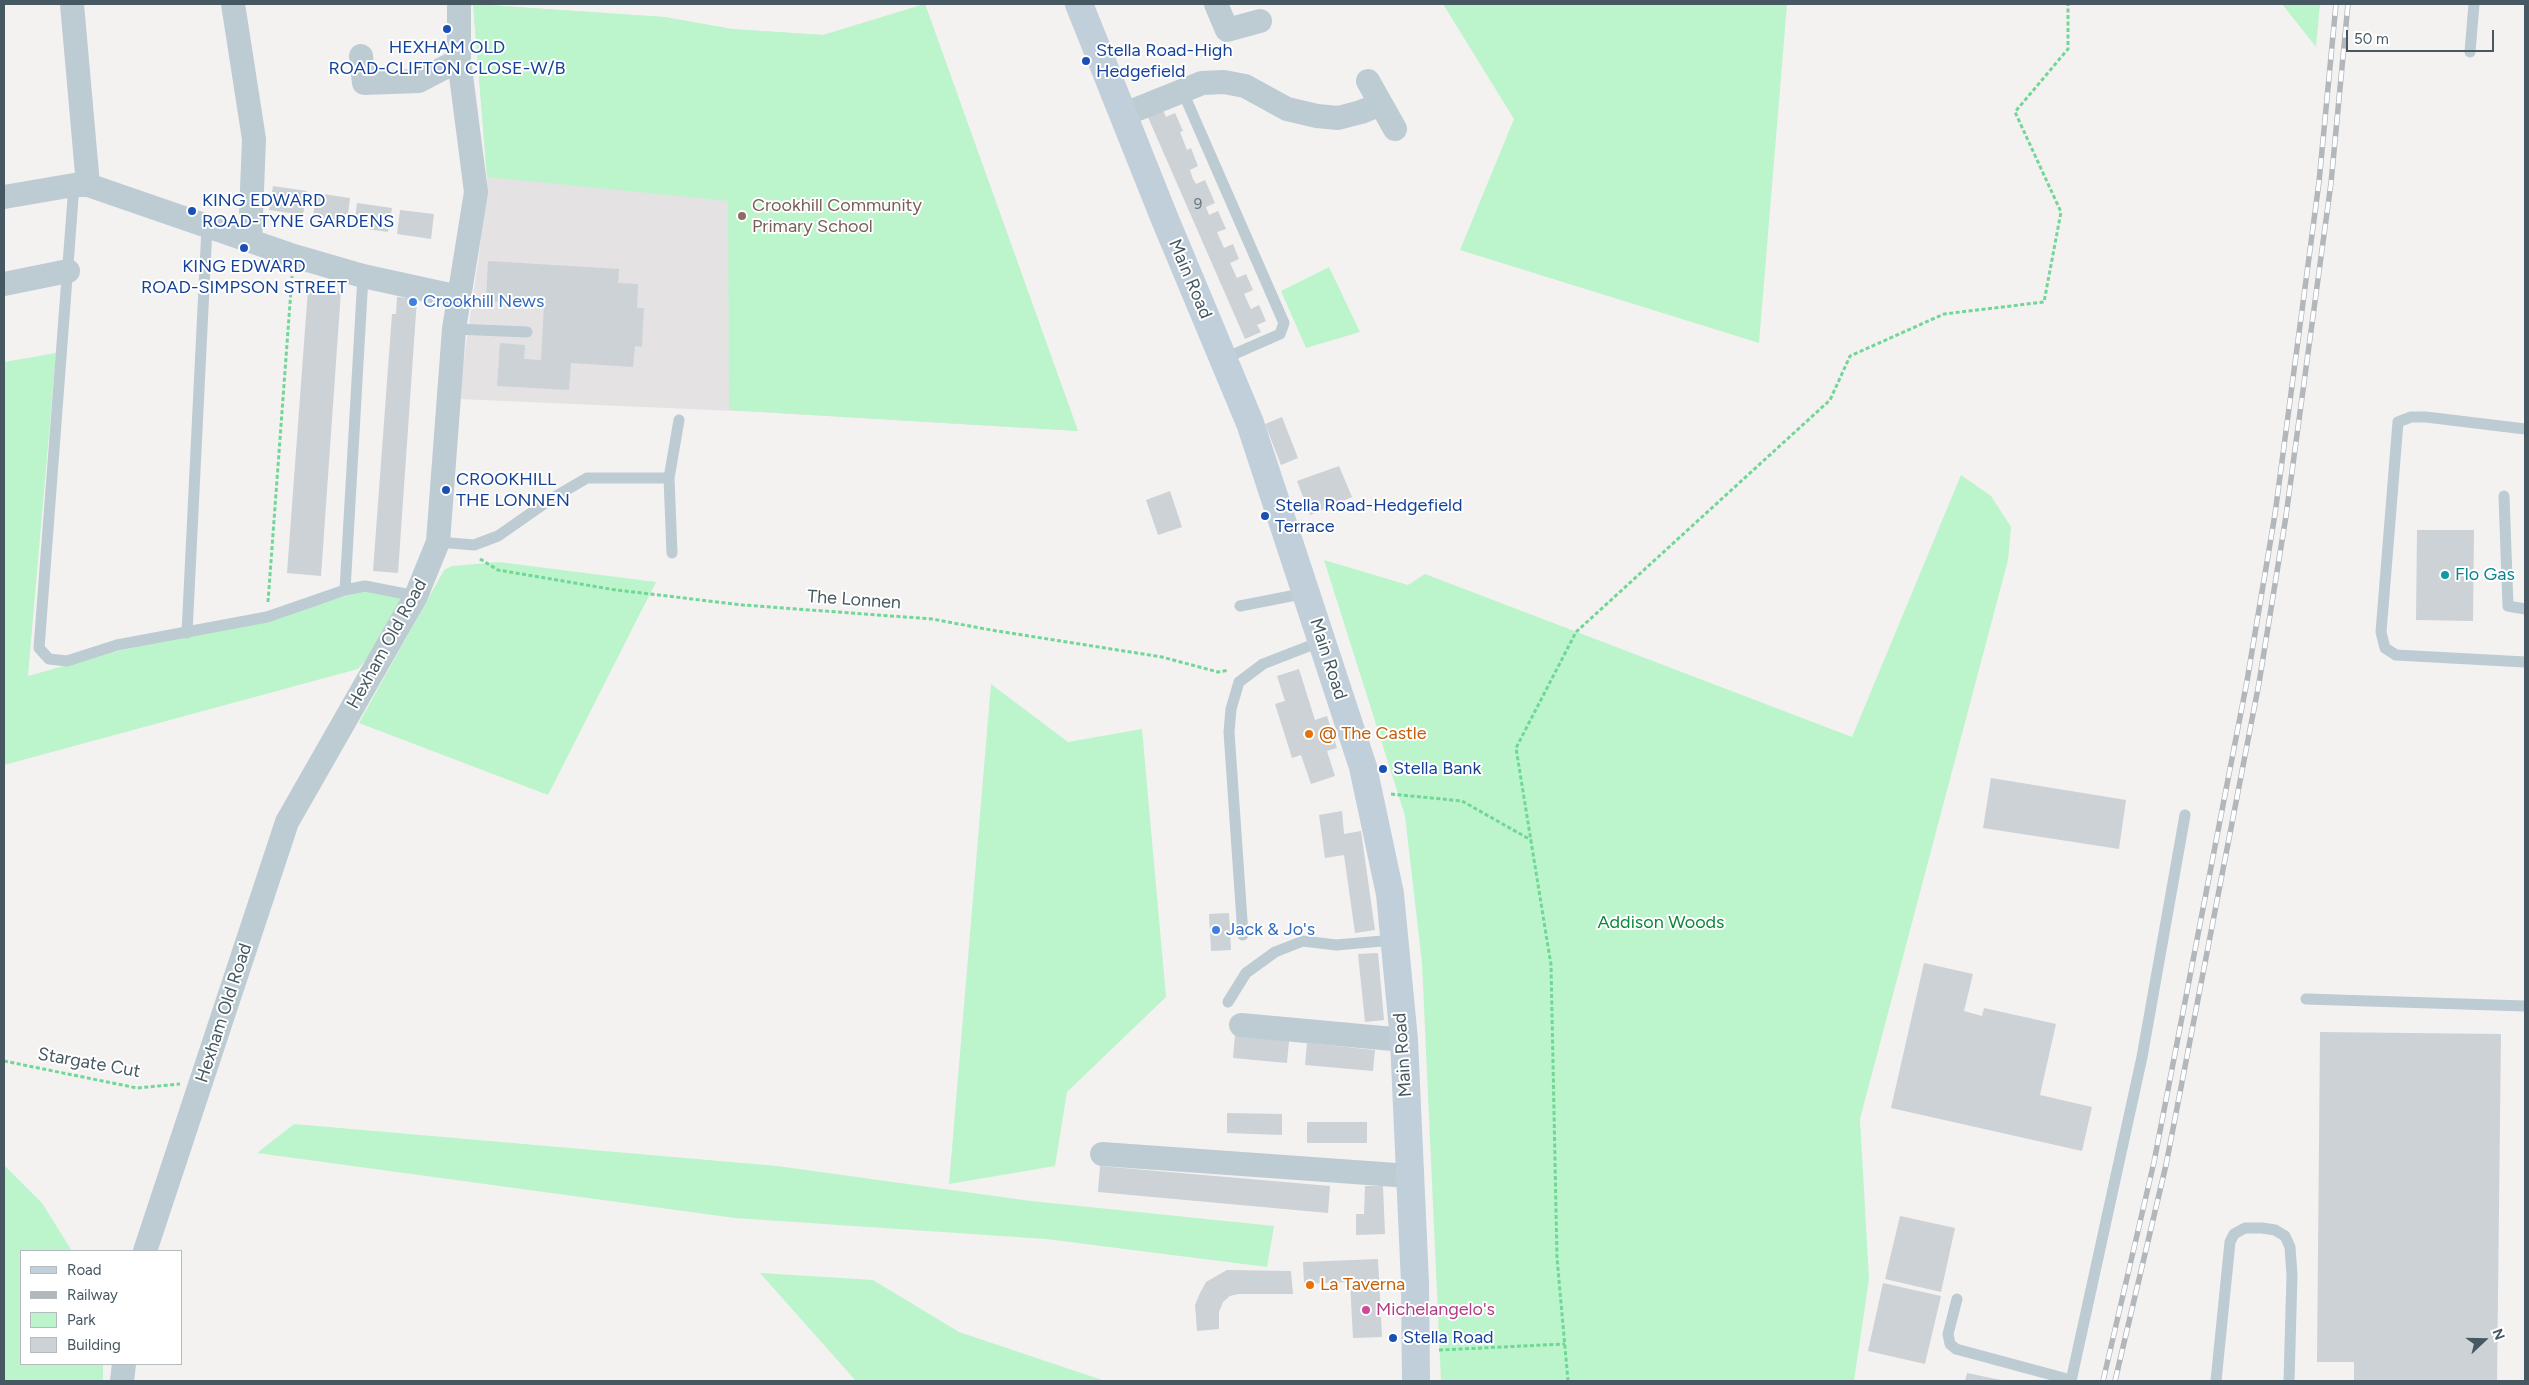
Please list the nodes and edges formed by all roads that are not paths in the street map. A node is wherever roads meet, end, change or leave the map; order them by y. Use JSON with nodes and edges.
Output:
{"nodes":[{"id":1,"x":72,"y":4,"type":"edge"},
{"id":2,"x":233,"y":4,"type":"edge"},
{"id":3,"x":459,"y":4,"type":"edge"},
{"id":4,"x":1079,"y":4,"type":"edge"},
{"id":5,"x":1216,"y":4,"type":"edge"},
{"id":6,"x":2474,"y":4,"type":"edge"},
{"id":7,"x":1260,"y":21,"type":"dead end"},
{"id":8,"x":2470,"y":52,"type":"dead end"},
{"id":9,"x":361,"y":56,"type":"dead end"},
{"id":10,"x":459,"y":60,"type":"junction"},
{"id":11,"x":1368,"y":81,"type":"dead end"},
{"id":12,"x":1182,"y":90,"type":"junction"},
{"id":13,"x":1381,"y":104,"type":"junction"},
{"id":14,"x":1125,"y":114,"type":"junction"},
{"id":15,"x":1395,"y":129,"type":"dead end"},
{"id":16,"x":81,"y":185,"type":"junction"},
{"id":17,"x":4,"y":197,"type":"edge"},
{"id":18,"x":207,"y":227,"type":"junction"},
{"id":19,"x":250,"y":240,"type":"junction"},
{"id":20,"x":68,"y":271,"type":"junction"},
{"id":21,"x":363,"y":276,"type":"junction"},
{"id":22,"x":4,"y":284,"type":"edge"},
{"id":23,"x":459,"y":297,"type":"junction"},
{"id":24,"x":454,"y":329,"type":"junction"},
{"id":25,"x":527,"y":332,"type":"dead end"},
{"id":26,"x":1223,"y":359,"type":"junction"},
{"id":27,"x":679,"y":420,"type":"dead end"},
{"id":28,"x":2525,"y":428,"type":"edge"},
{"id":29,"x":669,"y":478,"type":"junction"},
{"id":30,"x":2504,"y":496,"type":"dead end"},
{"id":31,"x":438,"y":542,"type":"junction"},
{"id":32,"x":672,"y":553,"type":"dead end"},
{"id":33,"x":346,"y":590,"type":"junction"},
{"id":34,"x":1306,"y":593,"type":"junction"},
{"id":35,"x":416,"y":596,"type":"junction"},
{"id":36,"x":1240,"y":606,"type":"dead end"},
{"id":37,"x":2525,"y":609,"type":"edge"},
{"id":38,"x":187,"y":633,"type":"junction"},
{"id":39,"x":1322,"y":641,"type":"junction"},
{"id":40,"x":2525,"y":662,"type":"edge"},
{"id":41,"x":2185,"y":815,"type":"dead end"},
{"id":42,"x":1243,"y":935,"type":"dead end"},
{"id":43,"x":1394,"y":940,"type":"junction"},
{"id":44,"x":2306,"y":999,"type":"dead end"},
{"id":45,"x":1228,"y":1002,"type":"dead end"},
{"id":46,"x":2525,"y":1006,"type":"edge"},
{"id":47,"x":1241,"y":1025,"type":"dead end"},
{"id":48,"x":1404,"y":1040,"type":"junction"},
{"id":49,"x":1102,"y":1154,"type":"dead end"},
{"id":50,"x":1410,"y":1176,"type":"junction"},
{"id":51,"x":145,"y":1250,"type":"edge"},
{"id":52,"x":1957,"y":1299,"type":"dead end"},
{"id":53,"x":124,"y":1365,"type":"edge"},
{"id":54,"x":122,"y":1381,"type":"edge"},
{"id":55,"x":1416,"y":1381,"type":"edge"},
{"id":56,"x":2071,"y":1381,"type":"edge"},
{"id":57,"x":2216,"y":1381,"type":"edge"},
{"id":58,"x":2289,"y":1381,"type":"edge"}],
"edges":[{"from":1,"to":16,"type":"street"},
{"from":2,"to":19,"type":"street"},
{"from":3,"to":10,"type":"street","name":"Hexham Old Road"},
{"from":4,"to":14,"type":"main road","name":"Main Road"},
{"from":5,"to":7,"type":"street"},
{"from":6,"to":8,"type":"lane"},
{"from":9,"to":10,"type":"street"},
{"from":10,"to":23,"type":"street","name":"Hexham Old Road"},
{"from":11,"to":13,"type":"street"},
{"from":12,"to":13,"type":"street"},
{"from":12,"to":14,"type":"street"},
{"from":12,"to":26,"type":"lane"},
{"from":13,"to":15,"type":"street"},
{"from":14,"to":26,"type":"main road","name":"Main Road"},
{"from":16,"to":17,"type":"street"},
{"from":16,"to":18,"type":"street"},
{"from":16,"to":20,"type":"lane"},
{"from":18,"to":19,"type":"street"},
{"from":18,"to":38,"type":"lane"},
{"from":19,"to":21,"type":"street"},
{"from":20,"to":22,"type":"street"},
{"from":20,"to":38,"type":"lane"},
{"from":21,"to":23,"type":"street"},
{"from":21,"to":33,"type":"lane"},
{"from":23,"to":24,"type":"street","name":"Hexham Old Road"},
{"from":24,"to":25,"type":"lane"},
{"from":24,"to":31,"type":"street","name":"Hexham Old Road"},
{"from":26,"to":34,"type":"main road","name":"Main Road"},
{"from":27,"to":29,"type":"lane"},
{"from":28,"to":40,"type":"lane"},
{"from":29,"to":31,"type":"lane"},
{"from":29,"to":32,"type":"lane"},
{"from":30,"to":37,"type":"lane"},
{"from":31,"to":35,"type":"street","name":"Hexham Old Road"},
{"from":33,"to":35,"type":"lane"},
{"from":33,"to":38,"type":"lane"},
{"from":34,"to":36,"type":"lane"},
{"from":34,"to":39,"type":"main road","name":"Main Road"},
{"from":35,"to":51,"type":"street","name":"Hexham Old Road"},
{"from":39,"to":42,"type":"lane"},
{"from":39,"to":43,"type":"main road","name":"Main Road"},
{"from":41,"to":56,"type":"lane"},
{"from":43,"to":45,"type":"lane"},
{"from":43,"to":48,"type":"main road","name":"Main Road"},
{"from":44,"to":46,"type":"lane"},
{"from":47,"to":48,"type":"street"},
{"from":48,"to":50,"type":"main road","name":"Main Road"},
{"from":49,"to":50,"type":"street"},
{"from":50,"to":55,"type":"main road","name":"Main Road"},
{"from":52,"to":56,"type":"lane"},
{"from":53,"to":54,"type":"street"},
{"from":57,"to":58,"type":"lane"}]}
